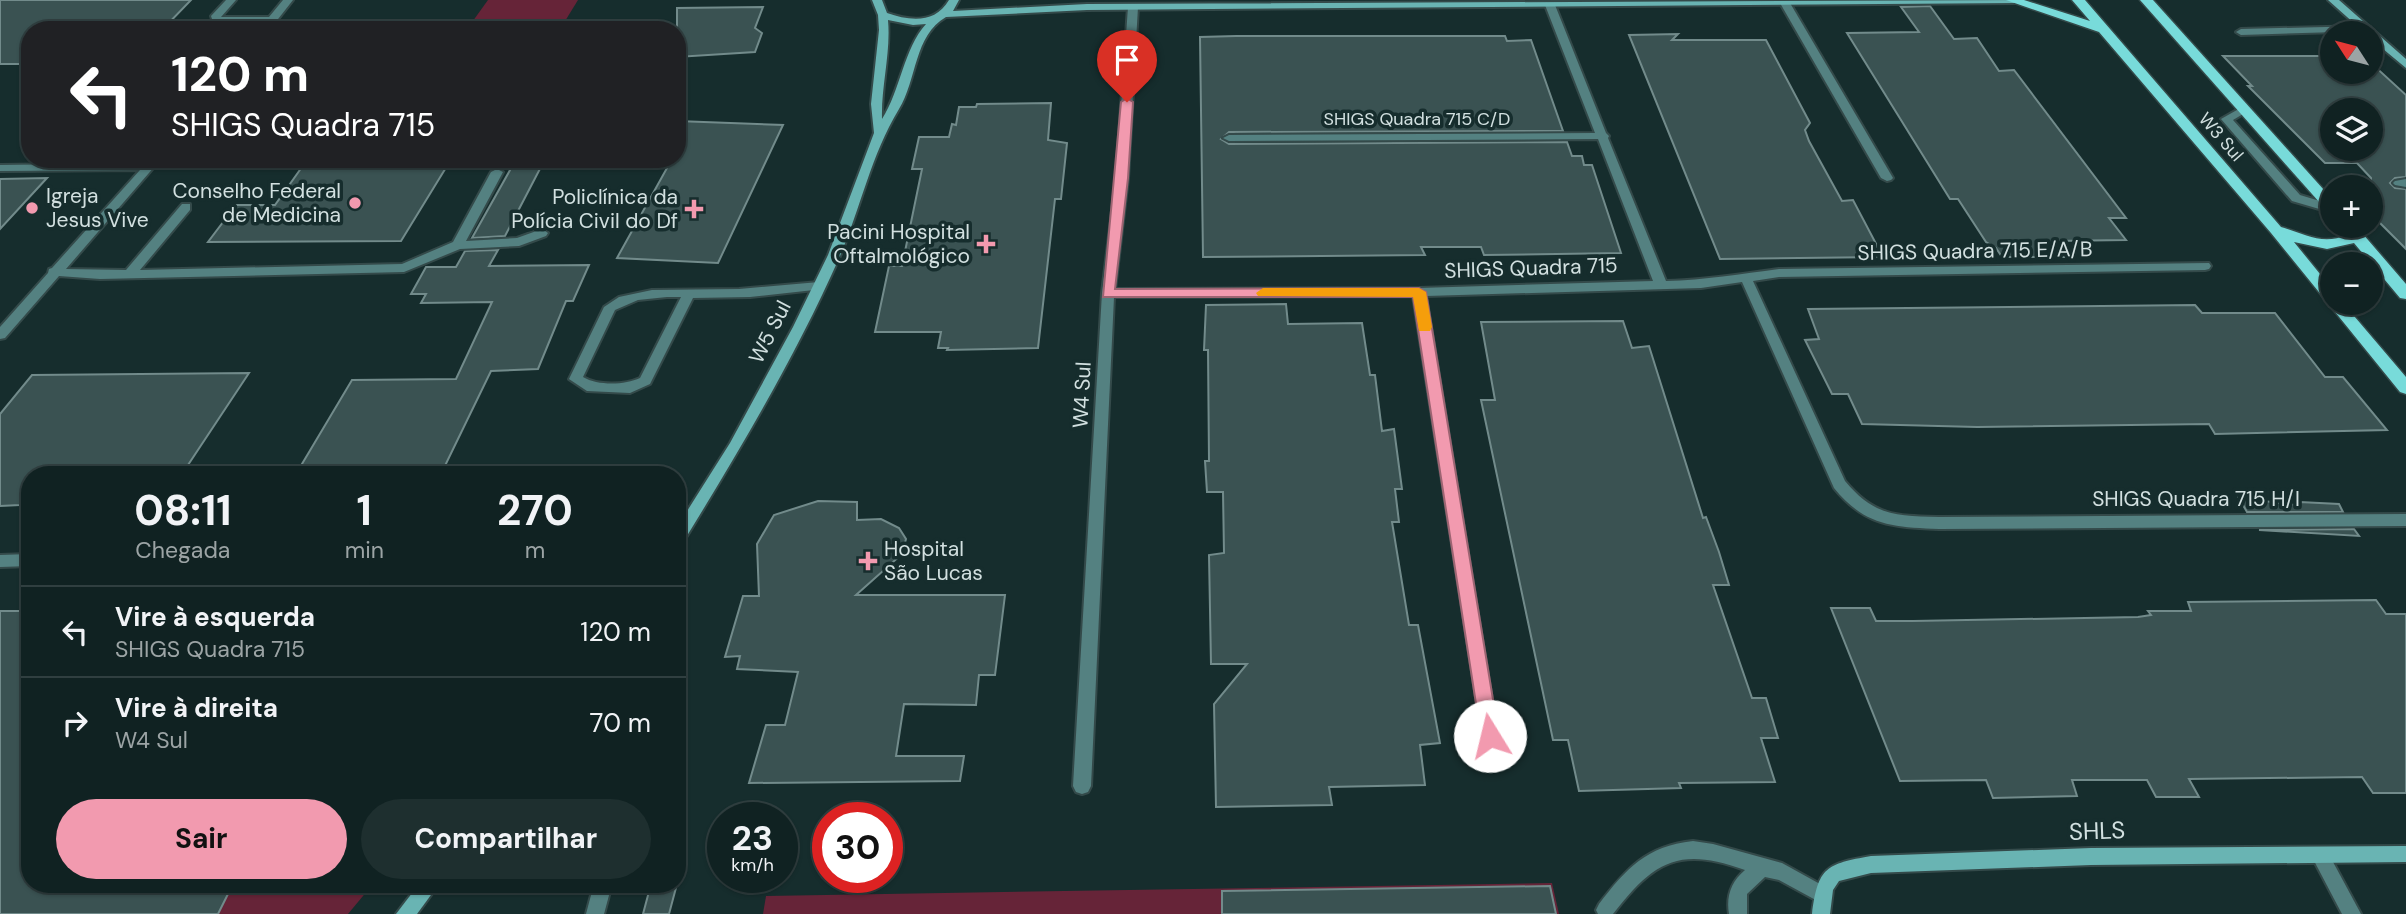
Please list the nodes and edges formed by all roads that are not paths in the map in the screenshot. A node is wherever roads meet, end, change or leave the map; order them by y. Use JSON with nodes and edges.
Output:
{"nodes":[{"id":1,"x":231,"y":0,"type":"edge"},
{"id":2,"x":288,"y":0,"type":"edge"},
{"id":3,"x":877,"y":0,"type":"edge"},
{"id":4,"x":954,"y":0,"type":"edge"},
{"id":5,"x":1103,"y":0,"type":"edge"},
{"id":6,"x":2012,"y":0,"type":"edge"},
{"id":7,"x":2018,"y":0,"type":"edge"},
{"id":8,"x":2078,"y":0,"type":"edge"},
{"id":9,"x":2146,"y":0,"type":"edge"},
{"id":10,"x":2333,"y":0,"type":"edge"},
{"id":11,"x":1881,"y":1,"type":"edge"},
{"id":12,"x":1443,"y":2,"type":"edge"},
{"id":13,"x":1785,"y":3,"type":"junction"},
{"id":14,"x":1550,"y":5,"type":"junction"},
{"id":15,"x":1087,"y":7,"type":"junction"},
{"id":16,"x":1133,"y":7,"type":"junction"},
{"id":17,"x":883,"y":15,"type":"junction"},
{"id":18,"x":940,"y":17,"type":"junction"},
{"id":19,"x":272,"y":20,"type":"joint"},
{"id":20,"x":2357,"y":21,"type":"edge"},
{"id":21,"x":2101,"y":29,"type":"junction"},
{"id":22,"x":2241,"y":32,"type":"dead end"},
{"id":23,"x":2320,"y":32,"type":"edge"},
{"id":24,"x":2384,"y":45,"type":"edge"},
{"id":25,"x":2406,"y":65,"type":"edge"},
{"id":26,"x":2244,"y":109,"type":"junction"},
{"id":27,"x":878,"y":133,"type":"junction"},
{"id":28,"x":1604,"y":136,"type":"junction"},
{"id":29,"x":1229,"y":138,"type":"dead end"},
{"id":30,"x":21,"y":167,"type":"edge"},
{"id":31,"x":0,"y":168,"type":"edge"},
{"id":32,"x":148,"y":168,"type":"edge"},
{"id":33,"x":497,"y":172,"type":"dead end"},
{"id":34,"x":1887,"y":178,"type":"dead end"},
{"id":35,"x":2320,"y":194,"type":"edge"},
{"id":36,"x":2320,"y":205,"type":"edge"},
{"id":37,"x":186,"y":207,"type":"dead end"},
{"id":38,"x":2276,"y":230,"type":"junction"},
{"id":39,"x":542,"y":233,"type":"dead end"},
{"id":40,"x":2348,"y":238,"type":"edge"},
{"id":41,"x":2359,"y":238,"type":"edge"},
{"id":42,"x":458,"y":244,"type":"junction"},
{"id":43,"x":2205,"y":266,"type":"dead end"},
{"id":44,"x":53,"y":272,"type":"junction"},
{"id":45,"x":130,"y":274,"type":"junction"},
{"id":46,"x":1745,"y":276,"type":"junction"},
{"id":47,"x":2383,"y":277,"type":"edge"},
{"id":48,"x":2393,"y":280,"type":"junction"},
{"id":49,"x":1661,"y":285,"type":"junction"},
{"id":50,"x":819,"y":286,"type":"junction"},
{"id":51,"x":2320,"y":286,"type":"edge"},
{"id":52,"x":1419,"y":292,"type":"junction"},
{"id":53,"x":1108,"y":293,"type":"junction"},
{"id":54,"x":2406,"y":294,"type":"edge"},
{"id":55,"x":688,"y":295,"type":"junction"},
{"id":56,"x":2345,"y":315,"type":"edge"},
{"id":57,"x":0,"y":318,"type":"edge"},
{"id":58,"x":14,"y":318,"type":"junction"},
{"id":59,"x":0,"y":335,"type":"edge"},
{"id":60,"x":2406,"y":388,"type":"edge"},
{"id":61,"x":2406,"y":520,"type":"edge"},
{"id":62,"x":686,"y":521,"type":"edge"},
{"id":63,"x":21,"y":560,"type":"edge"},
{"id":64,"x":0,"y":561,"type":"edge"},
{"id":65,"x":1490,"y":736,"type":"dead end"},
{"id":66,"x":1082,"y":786,"type":"dead end"},
{"id":67,"x":2320,"y":855,"type":"junction"},
{"id":68,"x":2406,"y":855,"type":"edge"},
{"id":69,"x":1763,"y":868,"type":"junction"},
{"id":70,"x":422,"y":893,"type":"edge"},
{"id":71,"x":601,"y":893,"type":"edge"},
{"id":72,"x":1823,"y":895,"type":"junction"},
{"id":73,"x":1605,"y":910,"type":"dead end"},
{"id":74,"x":405,"y":914,"type":"edge"},
{"id":75,"x":595,"y":914,"type":"edge"},
{"id":76,"x":1738,"y":914,"type":"edge"},
{"id":77,"x":1821,"y":914,"type":"edge"},
{"id":78,"x":2352,"y":914,"type":"edge"}],
"edges":[{"from":1,"to":19,"type":"street"},
{"from":2,"to":19,"type":"street"},
{"from":3,"to":17,"type":"main road"},
{"from":4,"to":18,"type":"main road","name":"W5 Sul"},
{"from":5,"to":15,"type":"main road"},
{"from":6,"to":7,"type":"main road"},
{"from":6,"to":11,"type":"main road"},
{"from":6,"to":21,"type":"main road"},
{"from":8,"to":21,"type":"main road","name":"W3 Sul"},
{"from":9,"to":26,"type":"main road","name":"W3 Sul"},
{"from":10,"to":20,"type":"main road"},
{"from":11,"to":13,"type":"main road"},
{"from":12,"to":14,"type":"main road"},
{"from":12,"to":16,"type":"main road"},
{"from":13,"to":14,"type":"main road"},
{"from":13,"to":34,"type":"street"},
{"from":14,"to":28,"type":"street","name":"SHIGS Quadra 715"},
{"from":15,"to":16,"type":"main road"},
{"from":15,"to":18,"type":"main road"},
{"from":16,"to":53,"type":"street","name":"W4 Sul"},
{"from":17,"to":18,"type":"main road"},
{"from":17,"to":27,"type":"main road","name":"W5 Sul"},
{"from":18,"to":27,"type":"main road","name":"W5 Sul"},
{"from":21,"to":38,"type":"main road","name":"W3 Sul"},
{"from":22,"to":23,"type":"street"},
{"from":24,"to":25,"type":"main road"},
{"from":26,"to":35,"type":"main road","name":"W3 Sul"},
{"from":26,"to":36,"type":"street"},
{"from":27,"to":50,"type":"main road","name":"W5 Sul"},
{"from":28,"to":29,"type":"street","name":"SHIGS Quadra 715 C/D"},
{"from":28,"to":49,"type":"street","name":"SHIGS Quadra 715"},
{"from":30,"to":31,"type":"street"},
{"from":32,"to":44,"type":"street"},
{"from":33,"to":42,"type":"street"},
{"from":37,"to":45,"type":"street"},
{"from":38,"to":40,"type":"main road"},
{"from":38,"to":51,"type":"main road","name":"W3 Sul"},
{"from":39,"to":42,"type":"street"},
{"from":41,"to":48,"type":"main road"},
{"from":42,"to":45,"type":"street"},
{"from":43,"to":46,"type":"street","name":"SHIGS Quadra 715 E/A/B"},
{"from":44,"to":45,"type":"street"},
{"from":44,"to":58,"type":"street"},
{"from":46,"to":49,"type":"street","name":"SHIGS Quadra 715"},
{"from":46,"to":61,"type":"street","name":"SHIGS Quadra 715 H/I"},
{"from":47,"to":48,"type":"main road"},
{"from":48,"to":54,"type":"main road"},
{"from":49,"to":52,"type":"street","name":"SHIGS Quadra 715"},
{"from":50,"to":55,"type":"street"},
{"from":50,"to":62,"type":"main road","name":"W5 Sul"},
{"from":52,"to":53,"type":"street","name":"SHIGS Quadra 715"},
{"from":52,"to":65,"type":"street"},
{"from":53,"to":66,"type":"street","name":"W4 Sul"},
{"from":55,"to":55,"type":"street"},
{"from":56,"to":60,"type":"main road","name":"W3 Sul"},
{"from":57,"to":58,"type":"street"},
{"from":58,"to":59,"type":"street"},
{"from":63,"to":64,"type":"street"},
{"from":67,"to":68,"type":"main road","name":"SHLS"},
{"from":67,"to":72,"type":"main road","name":"SHLS"},
{"from":67,"to":78,"type":"street"},
{"from":69,"to":72,"type":"street"},
{"from":69,"to":73,"type":"street"},
{"from":69,"to":76,"type":"street"},
{"from":70,"to":74,"type":"main road"},
{"from":71,"to":75,"type":"street"},
{"from":72,"to":77,"type":"main road"}]}
